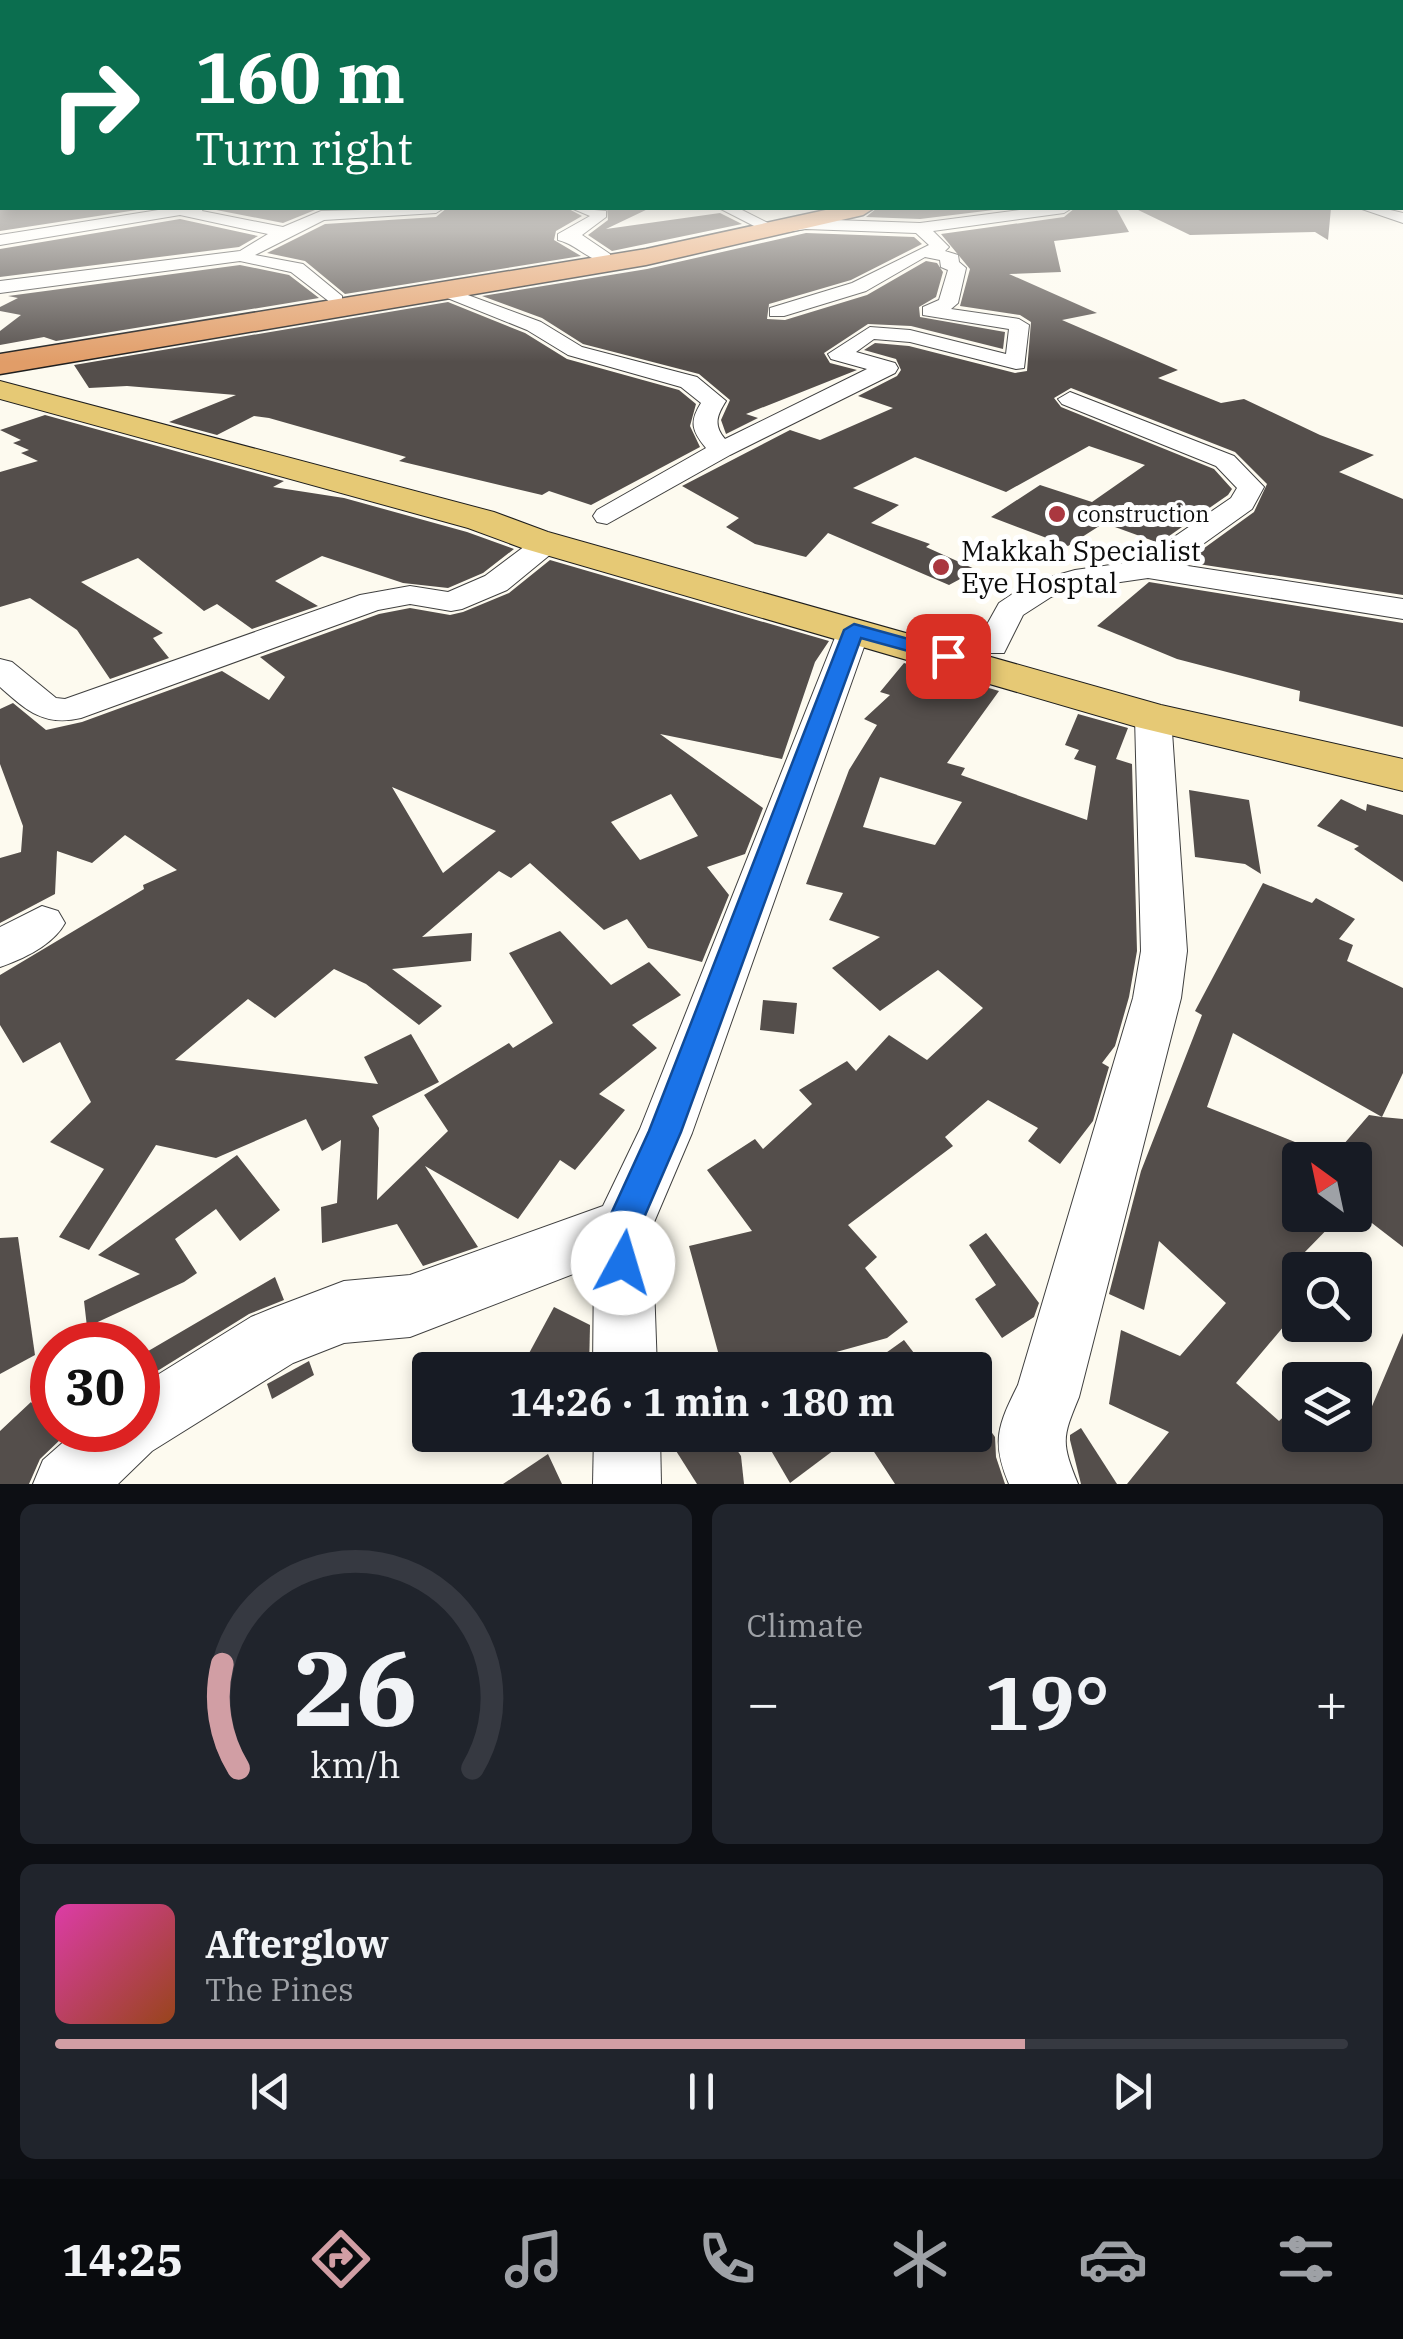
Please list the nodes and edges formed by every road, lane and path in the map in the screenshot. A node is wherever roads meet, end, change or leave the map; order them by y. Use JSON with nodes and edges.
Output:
{"nodes":[{"id":1,"x":102,"y":223,"type":"edge"},
{"id":2,"x":247,"y":223,"type":"edge"},
{"id":3,"x":302,"y":223,"type":"edge"},
{"id":4,"x":590,"y":223,"type":"edge"},
{"id":5,"x":765,"y":223,"type":"edge"},
{"id":6,"x":782,"y":223,"type":"edge"},
{"id":7,"x":786,"y":223,"type":"edge"},
{"id":8,"x":954,"y":223,"type":"edge"},
{"id":9,"x":772,"y":226,"type":"junction"},
{"id":10,"x":920,"y":228,"type":"junction"},
{"id":11,"x":284,"y":232,"type":"junction"},
{"id":12,"x":0,"y":240,"type":"edge"},
{"id":13,"x":923,"y":252,"type":"junction"},
{"id":14,"x":245,"y":255,"type":"junction"},
{"id":15,"x":604,"y":258,"type":"junction"},
{"id":16,"x":0,"y":287,"type":"edge"},
{"id":17,"x":439,"y":291,"type":"junction"},
{"id":18,"x":336,"y":300,"type":"junction"},
{"id":19,"x":777,"y":312,"type":"dead end"},
{"id":20,"x":120,"y":343,"type":"junction"},
{"id":21,"x":0,"y":356,"type":"edge"},
{"id":22,"x":0,"y":364,"type":"edge"},
{"id":23,"x":0,"y":375,"type":"edge"},
{"id":24,"x":46,"y":388,"type":"junction"},
{"id":25,"x":0,"y":390,"type":"edge"},
{"id":26,"x":1070,"y":399,"type":"dead end"},
{"id":27,"x":722,"y":450,"type":"junction"},
{"id":28,"x":608,"y":516,"type":"dead end"},
{"id":29,"x":547,"y":543,"type":"junction"},
{"id":30,"x":1148,"y":569,"type":"junction"},
{"id":31,"x":1403,"y":609,"type":"edge"},
{"id":32,"x":854,"y":630,"type":"junction"},
{"id":33,"x":992,"y":646,"type":"junction"},
{"id":34,"x":0,"y":668,"type":"edge"},
{"id":35,"x":1153,"y":717,"type":"junction"},
{"id":36,"x":1403,"y":752,"type":"edge"},
{"id":37,"x":1403,"y":775,"type":"edge"},
{"id":38,"x":42,"y":923,"type":"dead end"},
{"id":39,"x":0,"y":949,"type":"edge"},
{"id":40,"x":622,"y":1227,"type":"junction"},
{"id":41,"x":625,"y":1352,"type":"edge"},
{"id":42,"x":160,"y":1410,"type":"edge"},
{"id":43,"x":101,"y":1452,"type":"edge"},
{"id":44,"x":627,"y":1452,"type":"edge"},
{"id":45,"x":68,"y":1484,"type":"edge"},
{"id":46,"x":628,"y":1484,"type":"edge"},
{"id":47,"x":1044,"y":1484,"type":"edge"}],
"edges":[{"from":1,"to":12,"type":"street"},
{"from":2,"to":11,"type":"street"},
{"from":3,"to":11,"type":"street"},
{"from":4,"to":15,"type":"street"},
{"from":5,"to":9,"type":"street"},
{"from":6,"to":9,"type":"highway"},
{"from":7,"to":9,"type":"highway"},
{"from":8,"to":10,"type":"street"},
{"from":9,"to":10,"type":"street"},
{"from":9,"to":15,"type":"highway"},
{"from":9,"to":17,"type":"highway"},
{"from":10,"to":13,"type":"street"},
{"from":11,"to":14,"type":"street"},
{"from":13,"to":19,"type":"street"},
{"from":13,"to":27,"type":"street"},
{"from":14,"to":16,"type":"street"},
{"from":14,"to":18,"type":"street"},
{"from":15,"to":18,"type":"highway"},
{"from":17,"to":20,"type":"highway"},
{"from":17,"to":27,"type":"street"},
{"from":18,"to":21,"type":"highway"},
{"from":20,"to":22,"type":"highway"},
{"from":20,"to":24,"type":"highway"},
{"from":23,"to":24,"type":"main road"},
{"from":24,"to":33,"type":"main road"},
{"from":25,"to":29,"type":"main road"},
{"from":26,"to":30,"type":"street"},
{"from":27,"to":28,"type":"street"},
{"from":29,"to":32,"type":"main road"},
{"from":29,"to":34,"type":"street"},
{"from":30,"to":31,"type":"street"},
{"from":30,"to":33,"type":"street"},
{"from":32,"to":35,"type":"main road"},
{"from":32,"to":40,"type":"street"},
{"from":33,"to":36,"type":"main road"},
{"from":35,"to":37,"type":"main road"},
{"from":35,"to":47,"type":"street"},
{"from":38,"to":39,"type":"street"},
{"from":40,"to":41,"type":"street"},
{"from":40,"to":42,"type":"street"},
{"from":43,"to":45,"type":"street"},
{"from":44,"to":46,"type":"street"}]}
